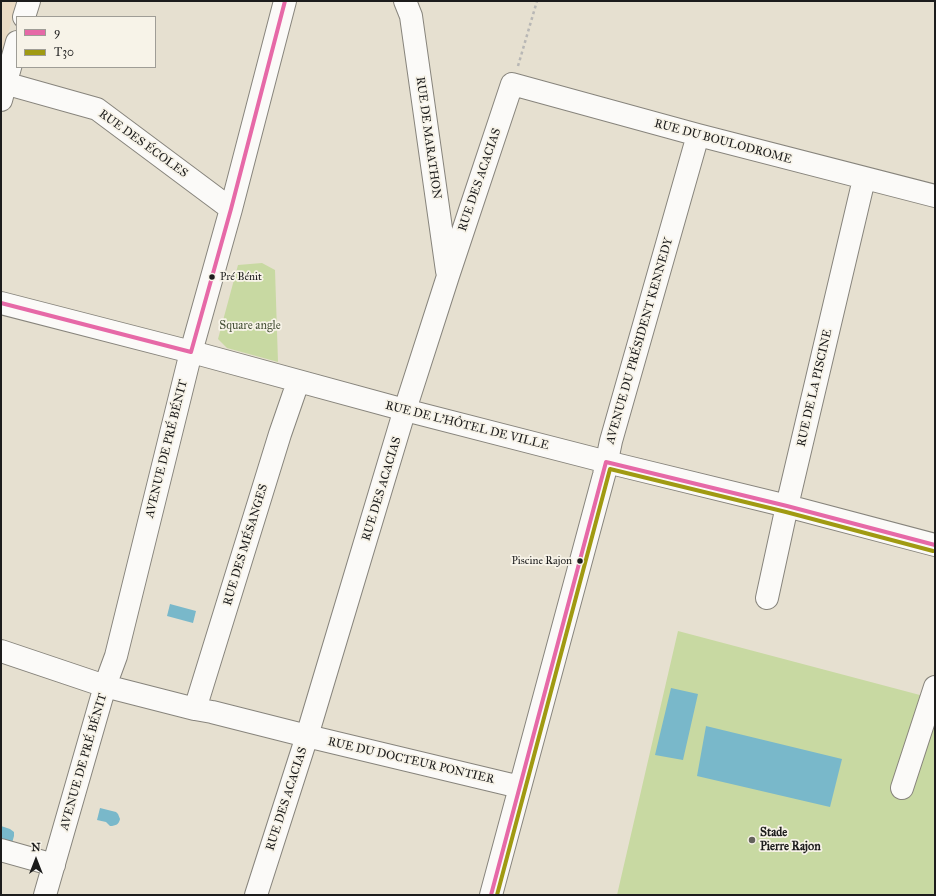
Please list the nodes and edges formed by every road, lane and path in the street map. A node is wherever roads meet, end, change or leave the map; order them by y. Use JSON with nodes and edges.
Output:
{"nodes":[{"id":1,"x":29,"y":1,"type":"edge"},
{"id":2,"x":285,"y":1,"type":"edge"},
{"id":3,"x":405,"y":1,"type":"edge"},
{"id":4,"x":536,"y":1,"type":"edge"},
{"id":5,"x":24,"y":16,"type":"edge"},
{"id":6,"x":16,"y":45,"type":"edge"},
{"id":7,"x":512,"y":84,"type":"junction"},
{"id":8,"x":2,"y":88,"type":"edge"},
{"id":9,"x":698,"y":135,"type":"junction"},
{"id":10,"x":864,"y":179,"type":"junction"},
{"id":11,"x":935,"y":196,"type":"edge"},
{"id":12,"x":232,"y":209,"type":"junction"},
{"id":13,"x":448,"y":276,"type":"junction"},
{"id":14,"x":1,"y":303,"type":"edge"},
{"id":15,"x":191,"y":352,"type":"junction"},
{"id":16,"x":298,"y":382,"type":"junction"},
{"id":17,"x":405,"y":410,"type":"junction"},
{"id":18,"x":606,"y":462,"type":"junction"},
{"id":19,"x":787,"y":506,"type":"junction"},
{"id":20,"x":935,"y":545,"type":"edge"},
{"id":21,"x":767,"y":598,"type":"dead end"},
{"id":22,"x":1,"y":652,"type":"edge"},
{"id":23,"x":106,"y":686,"type":"junction"},
{"id":24,"x":935,"y":688,"type":"edge"},
{"id":25,"x":195,"y":709,"type":"junction"},
{"id":26,"x":308,"y":736,"type":"junction"},
{"id":27,"x":520,"y":787,"type":"junction"},
{"id":28,"x":902,"y":788,"type":"dead end"},
{"id":29,"x":1,"y":850,"type":"edge"},
{"id":30,"x":54,"y":865,"type":"junction"},
{"id":31,"x":46,"y":895,"type":"edge"},
{"id":32,"x":256,"y":895,"type":"edge"},
{"id":33,"x":491,"y":895,"type":"edge"}],
"edges":[{"from":1,"to":5,"type":"street"},
{"from":2,"to":12,"type":"street","name":"AVENUE DE PRÉ BÉNIT"},
{"from":3,"to":13,"type":"street","name":"RUE DE MARATHON"},
{"from":4,"to":7,"type":"path"},
{"from":6,"to":8,"type":"street"},
{"from":7,"to":9,"type":"street","name":"RUE DU BOULODROME"},
{"from":7,"to":13,"type":"street","name":"RUE DES ACACIAS"},
{"from":8,"to":12,"type":"street","name":"RUE DES ÉCOLES"},
{"from":9,"to":10,"type":"street","name":"RUE DU BOULODROME"},
{"from":9,"to":18,"type":"street","name":"AVENUE DU PRÉSIDENT KENNEDY"},
{"from":10,"to":11,"type":"street","name":"RUE DU BOULODROME"},
{"from":10,"to":19,"type":"street","name":"RUE DE LA PISCINE"},
{"from":12,"to":15,"type":"street","name":"AVENUE DE PRÉ BÉNIT"},
{"from":13,"to":17,"type":"street","name":"RUE DES ACACIAS"},
{"from":14,"to":15,"type":"street","name":"RUE DE L'HÔTEL DE VILLE"},
{"from":15,"to":16,"type":"street","name":"RUE DE L'HÔTEL DE VILLE"},
{"from":15,"to":23,"type":"street","name":"AVENUE DE PRÉ BÉNIT"},
{"from":16,"to":17,"type":"street","name":"RUE DE L'HÔTEL DE VILLE"},
{"from":16,"to":25,"type":"street","name":"RUE DES MÉSANGES"},
{"from":17,"to":18,"type":"street","name":"RUE DE L'HÔTEL DE VILLE"},
{"from":17,"to":26,"type":"street","name":"RUE DES ACACIAS"},
{"from":18,"to":19,"type":"street","name":"RUE DE L'HÔTEL DE VILLE"},
{"from":18,"to":27,"type":"street","name":"AVENUE DU PRÉSIDENT KENNEDY"},
{"from":19,"to":20,"type":"street","name":"RUE DE L'HÔTEL DE VILLE"},
{"from":19,"to":21,"type":"street","name":"RUE DE LA PISCINE"},
{"from":22,"to":23,"type":"street","name":"RUE DU DOCTEUR PONTIER"},
{"from":23,"to":25,"type":"street","name":"RUE DU DOCTEUR PONTIER"},
{"from":23,"to":30,"type":"street","name":"AVENUE DE PRÉ BÉNIT"},
{"from":24,"to":28,"type":"street"},
{"from":25,"to":26,"type":"street","name":"RUE DU DOCTEUR PONTIER"},
{"from":26,"to":27,"type":"street","name":"RUE DU DOCTEUR PONTIER"},
{"from":26,"to":32,"type":"street","name":"RUE DES ACACIAS"},
{"from":27,"to":33,"type":"street","name":"AVENUE DU PRÉSIDENT KENNEDY"},
{"from":29,"to":30,"type":"street"},
{"from":30,"to":31,"type":"street","name":"AVENUE DE PRÉ BÉNIT"}]}
